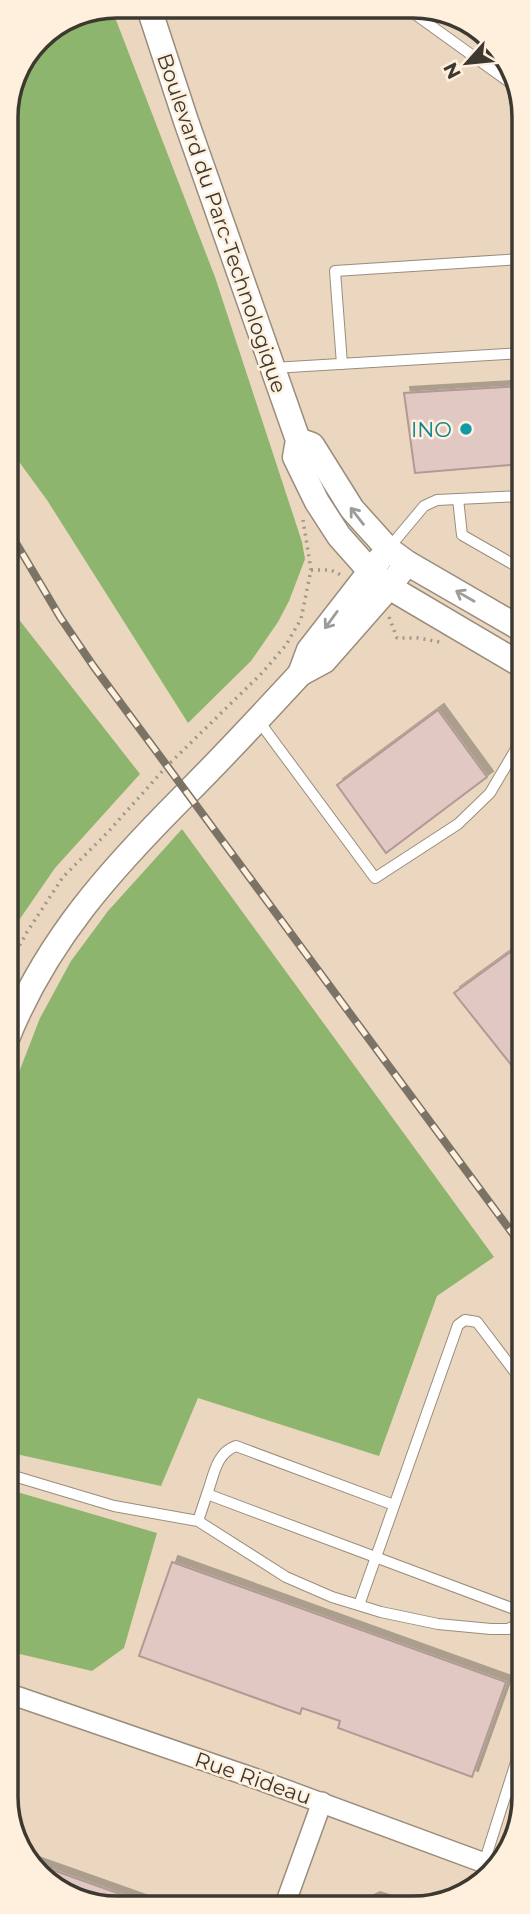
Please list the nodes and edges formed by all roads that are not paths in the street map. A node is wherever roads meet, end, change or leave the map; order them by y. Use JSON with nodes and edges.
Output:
{"nodes":[{"id":1,"x":152,"y":18,"type":"edge"},
{"id":2,"x":421,"y":18,"type":"edge"},
{"id":3,"x":504,"y":78,"type":"edge"},
{"id":4,"x":512,"y":260,"type":"edge"},
{"id":5,"x":512,"y":354,"type":"edge"},
{"id":6,"x":342,"y":364,"type":"junction"},
{"id":7,"x":272,"y":368,"type":"junction"},
{"id":8,"x":298,"y":440,"type":"junction"},
{"id":9,"x":512,"y":497,"type":"edge"},
{"id":10,"x":458,"y":499,"type":"junction"},
{"id":11,"x":397,"y":556,"type":"junction"},
{"id":12,"x":512,"y":564,"type":"edge"},
{"id":13,"x":370,"y":571,"type":"junction"},
{"id":14,"x":389,"y":587,"type":"junction"},
{"id":15,"x":512,"y":624,"type":"edge"},
{"id":16,"x":512,"y":660,"type":"edge"},
{"id":17,"x":300,"y":674,"type":"junction"},
{"id":18,"x":258,"y":720,"type":"junction"},
{"id":19,"x":512,"y":756,"type":"edge"},
{"id":20,"x":18,"y":1016,"type":"edge"},
{"id":21,"x":512,"y":1368,"type":"edge"},
{"id":22,"x":18,"y":1477,"type":"edge"},
{"id":23,"x":207,"y":1494,"type":"junction"},
{"id":24,"x":394,"y":1505,"type":"junction"},
{"id":25,"x":198,"y":1521,"type":"junction"},
{"id":26,"x":375,"y":1557,"type":"junction"},
{"id":27,"x":359,"y":1605,"type":"junction"},
{"id":28,"x":512,"y":1608,"type":"edge"},
{"id":29,"x":512,"y":1627,"type":"edge"},
{"id":30,"x":18,"y":1697,"type":"edge"},
{"id":31,"x":512,"y":1784,"type":"edge"},
{"id":32,"x":322,"y":1802,"type":"junction"},
{"id":33,"x":493,"y":1857,"type":"edge"},
{"id":34,"x":487,"y":1864,"type":"edge"},
{"id":35,"x":288,"y":1896,"type":"edge"}],
"edges":[{"from":1,"to":7,"type":"street","name":"Boulevard du Parc-Technologique"},
{"from":2,"to":3,"type":"lane"},
{"from":4,"to":6,"type":"lane"},
{"from":5,"to":6,"type":"lane"},
{"from":6,"to":7,"type":"lane"},
{"from":7,"to":8,"type":"street","name":"Boulevard du Parc-Technologique"},
{"from":11,"to":8,"type":"street","name":"Boulevard du Parc-Technologique","one_way":true},
{"from":8,"to":13,"type":"street","name":"Boulevard du Parc-Technologique"},
{"from":9,"to":10,"type":"lane"},
{"from":10,"to":11,"type":"lane"},
{"from":10,"to":12,"type":"lane"},
{"from":11,"to":13,"type":"street"},
{"from":11,"to":14,"type":"street"},
{"from":15,"to":11,"type":"street","name":"Boulevard du Parc-Technologique","one_way":true},
{"from":13,"to":14,"type":"street","name":"Boulevard du Parc-Technologique"},
{"from":13,"to":17,"type":"street","one_way":true},
{"from":14,"to":16,"type":"street","name":"Boulevard du Parc-Technologique"},
{"from":14,"to":17,"type":"street"},
{"from":17,"to":18,"type":"street"},
{"from":18,"to":19,"type":"lane"},
{"from":18,"to":20,"type":"street"},
{"from":21,"to":24,"type":"lane"},
{"from":22,"to":25,"type":"lane"},
{"from":23,"to":24,"type":"lane"},
{"from":23,"to":25,"type":"lane"},
{"from":23,"to":26,"type":"lane"},
{"from":24,"to":26,"type":"lane"},
{"from":25,"to":27,"type":"lane"},
{"from":26,"to":27,"type":"lane"},
{"from":26,"to":28,"type":"lane"},
{"from":27,"to":29,"type":"lane"},
{"from":30,"to":32,"type":"street","name":"Rue Rideau"},
{"from":31,"to":33,"type":"lane"},
{"from":32,"to":34,"type":"street","name":"Rue Rideau"},
{"from":32,"to":35,"type":"street"}]}
